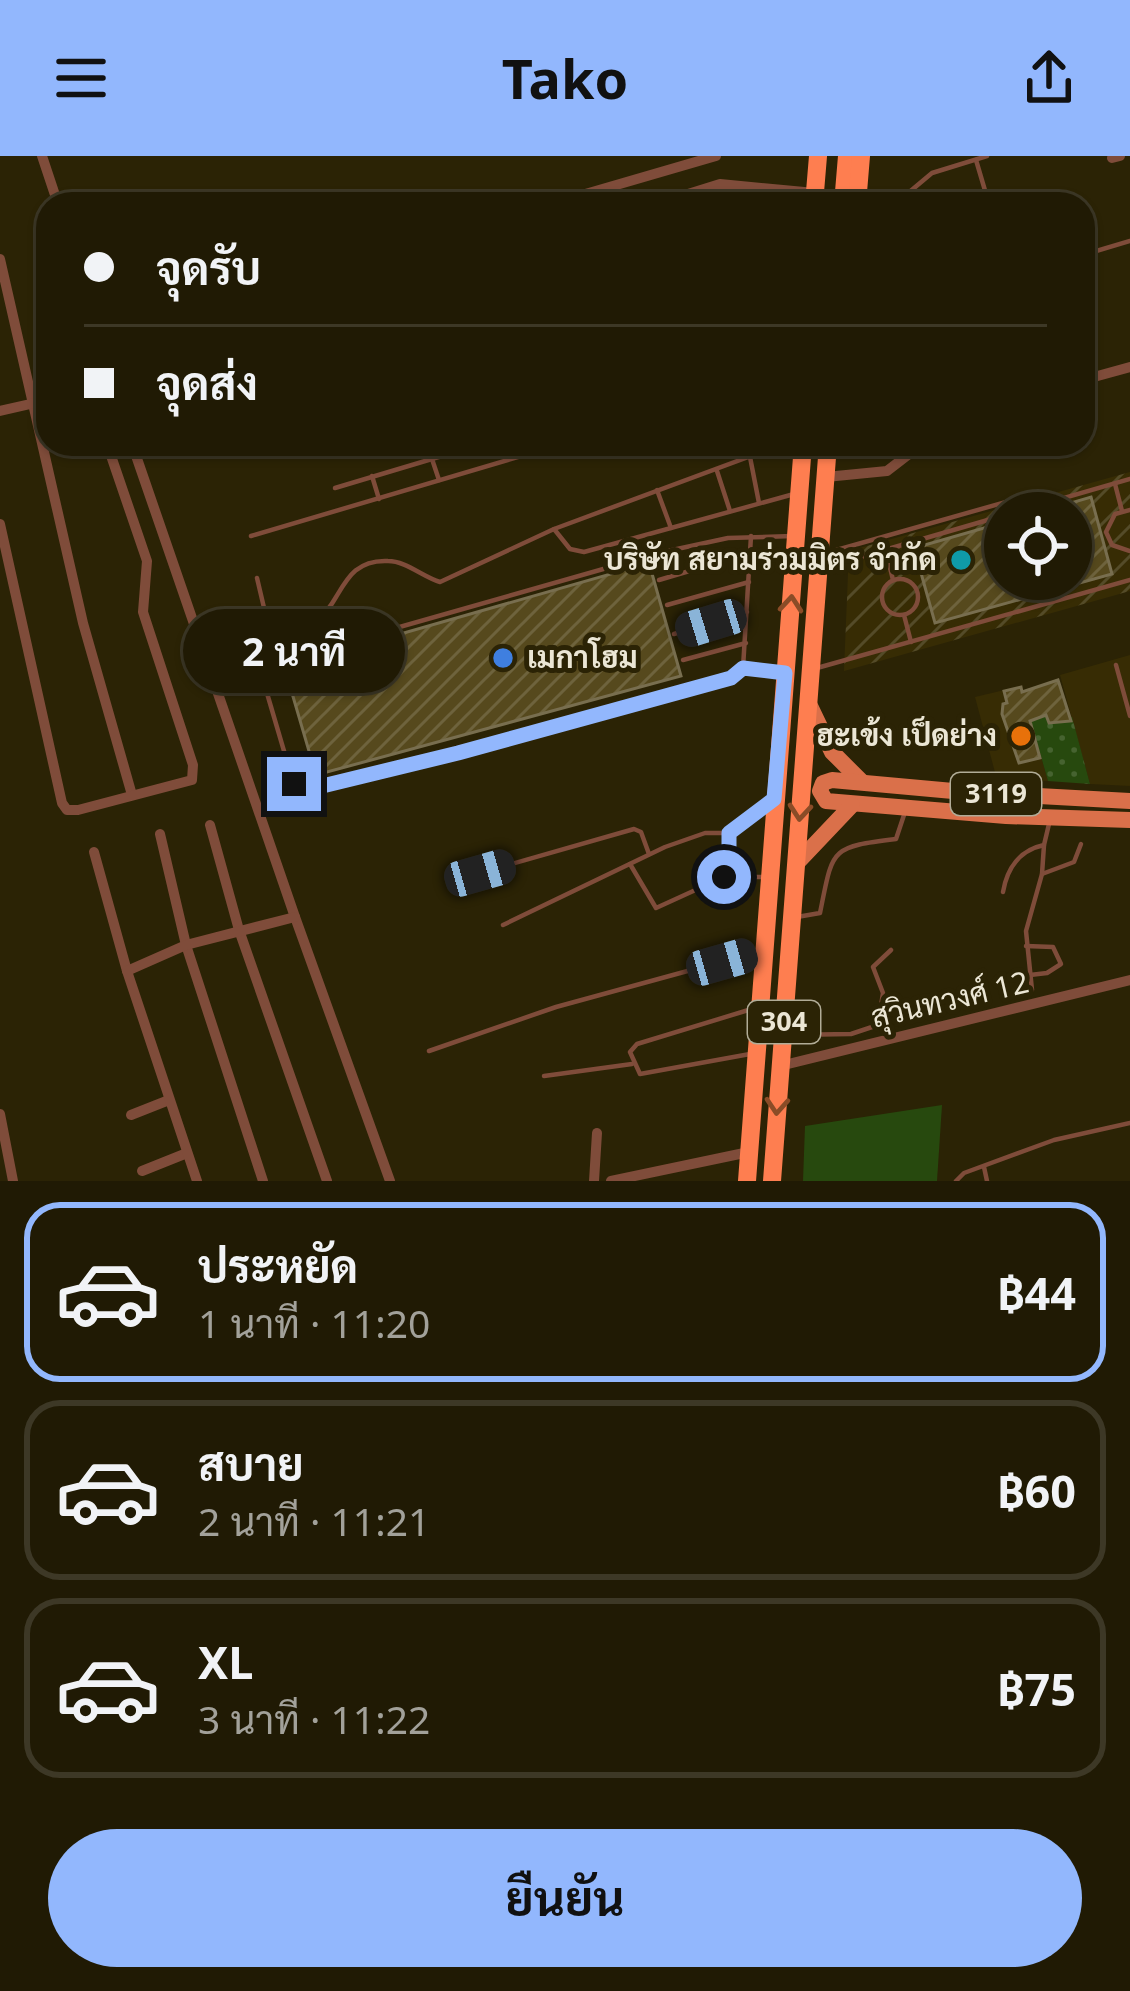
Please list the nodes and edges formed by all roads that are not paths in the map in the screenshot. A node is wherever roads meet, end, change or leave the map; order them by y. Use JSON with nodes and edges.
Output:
{"nodes":[{"id":1,"x":42,"y":156,"type":"edge"},
{"id":2,"x":716,"y":156,"type":"edge"},
{"id":3,"x":802,"y":156,"type":"edge"},
{"id":4,"x":830,"y":156,"type":"edge"},
{"id":5,"x":847,"y":156,"type":"edge"},
{"id":6,"x":861,"y":156,"type":"edge"},
{"id":7,"x":987,"y":156,"type":"edge"},
{"id":8,"x":818,"y":157,"type":"edge"},
{"id":9,"x":976,"y":160,"type":"junction"},
{"id":10,"x":54,"y":192,"type":"edge"},
{"id":11,"x":592,"y":192,"type":"edge"},
{"id":12,"x":694,"y":192,"type":"edge"},
{"id":13,"x":769,"y":192,"type":"edge"},
{"id":14,"x":818,"y":192,"type":"edge"},
{"id":15,"x":820,"y":192,"type":"edge"},
{"id":16,"x":844,"y":192,"type":"edge"},
{"id":17,"x":858,"y":192,"type":"edge"},
{"id":18,"x":907,"y":192,"type":"edge"},
{"id":19,"x":985,"y":192,"type":"edge"},
{"id":20,"x":1130,"y":241,"type":"edge"},
{"id":21,"x":1095,"y":251,"type":"edge"},
{"id":22,"x":0,"y":260,"type":"edge"},
{"id":23,"x":1130,"y":367,"type":"edge"},
{"id":24,"x":1095,"y":377,"type":"edge"},
{"id":25,"x":34,"y":403,"type":"junction"},
{"id":26,"x":0,"y":411,"type":"edge"},
{"id":27,"x":36,"y":412,"type":"edge"},
{"id":28,"x":46,"y":456,"type":"edge"},
{"id":29,"x":110,"y":456,"type":"edge"},
{"id":30,"x":136,"y":456,"type":"edge"},
{"id":31,"x":442,"y":456,"type":"edge"},
{"id":32,"x":520,"y":456,"type":"edge"},
{"id":33,"x":802,"y":456,"type":"edge"},
{"id":34,"x":827,"y":456,"type":"edge"},
{"id":35,"x":906,"y":456,"type":"edge"},
{"id":36,"x":750,"y":457,"type":"joint"},
{"id":37,"x":432,"y":459,"type":"junction"},
{"id":38,"x":717,"y":470,"type":"junction"},
{"id":39,"x":372,"y":476,"type":"junction"},
{"id":40,"x":826,"y":477,"type":"junction"},
{"id":41,"x":1130,"y":479,"type":"edge"},
{"id":42,"x":439,"y":480,"type":"junction"},
{"id":43,"x":1115,"y":484,"type":"junction"},
{"id":44,"x":335,"y":488,"type":"dead end"},
{"id":45,"x":657,"y":490,"type":"junction"},
{"id":46,"x":1086,"y":492,"type":"edge"},
{"id":47,"x":800,"y":493,"type":"junction"},
{"id":48,"x":379,"y":499,"type":"junction"},
{"id":49,"x":759,"y":503,"type":"junction"},
{"id":50,"x":984,"y":510,"type":"edge"},
{"id":51,"x":730,"y":511,"type":"junction"},
{"id":52,"x":1121,"y":511,"type":"junction"},
{"id":53,"x":1130,"y":511,"type":"edge"},
{"id":54,"x":984,"y":521,"type":"edge"},
{"id":55,"x":0,"y":524,"type":"edge"},
{"id":56,"x":671,"y":527,"type":"junction"},
{"id":57,"x":554,"y":529,"type":"junction"},
{"id":58,"x":250,"y":536,"type":"dead end"},
{"id":59,"x":751,"y":536,"type":"junction"},
{"id":60,"x":796,"y":536,"type":"junction"},
{"id":61,"x":886,"y":549,"type":"junction"},
{"id":62,"x":1130,"y":551,"type":"edge"},
{"id":63,"x":750,"y":554,"type":"junction"},
{"id":64,"x":820,"y":561,"type":"junction"},
{"id":65,"x":257,"y":578,"type":"dead end"},
{"id":66,"x":658,"y":580,"type":"dead end"},
{"id":67,"x":892,"y":580,"type":"junction"},
{"id":68,"x":1130,"y":580,"type":"edge"},
{"id":69,"x":749,"y":582,"type":"junction"},
{"id":70,"x":667,"y":605,"type":"dead end"},
{"id":71,"x":747,"y":612,"type":"junction"},
{"id":72,"x":904,"y":615,"type":"junction"},
{"id":73,"x":674,"y":634,"type":"dead end"},
{"id":74,"x":911,"y":642,"type":"junction"},
{"id":75,"x":746,"y":643,"type":"junction"},
{"id":76,"x":683,"y":660,"type":"dead end"},
{"id":77,"x":1116,"y":665,"type":"dead end"},
{"id":78,"x":743,"y":668,"type":"junction"},
{"id":79,"x":812,"y":669,"type":"junction"},
{"id":80,"x":785,"y":673,"type":"junction"},
{"id":81,"x":810,"y":706,"type":"junction"},
{"id":82,"x":1130,"y":716,"type":"edge"},
{"id":83,"x":862,"y":782,"type":"junction"},
{"id":84,"x":132,"y":795,"type":"junction"},
{"id":85,"x":774,"y":799,"type":"junction"},
{"id":86,"x":1130,"y":801,"type":"edge"},
{"id":87,"x":852,"y":805,"type":"junction"},
{"id":88,"x":905,"y":808,"type":"junction"},
{"id":89,"x":1050,"y":818,"type":"junction"},
{"id":90,"x":1130,"y":820,"type":"edge"},
{"id":91,"x":210,"y":825,"type":"dead end"},
{"id":92,"x":729,"y":833,"type":"junction"},
{"id":93,"x":160,"y":834,"type":"dead end"},
{"id":94,"x":1081,"y":844,"type":"dead end"},
{"id":95,"x":1044,"y":845,"type":"junction"},
{"id":96,"x":94,"y":852,"type":"dead end"},
{"id":97,"x":649,"y":854,"type":"junction"},
{"id":98,"x":629,"y":864,"type":"junction"},
{"id":99,"x":796,"y":864,"type":"junction"},
{"id":100,"x":480,"y":873,"type":"dead end"},
{"id":101,"x":1042,"y":874,"type":"junction"},
{"id":102,"x":729,"y":877,"type":"junction"},
{"id":103,"x":769,"y":877,"type":"junction"},
{"id":104,"x":1003,"y":892,"type":"dead end"},
{"id":105,"x":295,"y":917,"type":"junction"},
{"id":106,"x":791,"y":917,"type":"junction"},
{"id":107,"x":503,"y":925,"type":"dead end"},
{"id":108,"x":239,"y":930,"type":"junction"},
{"id":109,"x":186,"y":945,"type":"junction"},
{"id":110,"x":1026,"y":946,"type":"junction"},
{"id":111,"x":763,"y":950,"type":"junction"},
{"id":112,"x":892,"y":950,"type":"dead end"},
{"id":113,"x":127,"y":971,"type":"junction"},
{"id":114,"x":1030,"y":975,"type":"junction"},
{"id":115,"x":1130,"y":980,"type":"edge"},
{"id":116,"x":1032,"y":990,"type":"dead end"},
{"id":117,"x":759,"y":1007,"type":"junction"},
{"id":118,"x":783,"y":1034,"type":"junction"},
{"id":119,"x":429,"y":1051,"type":"dead end"},
{"id":120,"x":755,"y":1053,"type":"junction"},
{"id":121,"x":632,"y":1064,"type":"junction"},
{"id":122,"x":780,"y":1066,"type":"junction"},
{"id":123,"x":544,"y":1076,"type":"dead end"},
{"id":124,"x":169,"y":1100,"type":"junction"},
{"id":125,"x":0,"y":1114,"type":"edge"},
{"id":126,"x":130,"y":1115,"type":"dead end"},
{"id":127,"x":1130,"y":1124,"type":"edge"},
{"id":128,"x":597,"y":1133,"type":"dead end"},
{"id":129,"x":749,"y":1152,"type":"junction"},
{"id":130,"x":188,"y":1153,"type":"junction"},
{"id":131,"x":984,"y":1167,"type":"junction"},
{"id":132,"x":142,"y":1171,"type":"dead end"},
{"id":133,"x":13,"y":1181,"type":"edge"},
{"id":134,"x":196,"y":1181,"type":"edge"},
{"id":135,"x":263,"y":1181,"type":"edge"},
{"id":136,"x":327,"y":1181,"type":"edge"},
{"id":137,"x":391,"y":1181,"type":"edge"},
{"id":138,"x":594,"y":1181,"type":"edge"},
{"id":139,"x":611,"y":1181,"type":"edge"},
{"id":140,"x":747,"y":1181,"type":"edge"},
{"id":141,"x":772,"y":1181,"type":"edge"},
{"id":142,"x":956,"y":1181,"type":"edge"},
{"id":143,"x":987,"y":1181,"type":"edge"}],
"edges":[{"from":1,"to":10,"type":"street"},
{"from":2,"to":11,"type":"street"},
{"from":3,"to":8,"type":"street"},
{"from":4,"to":15,"type":"highway"},
{"from":5,"to":16,"type":"highway"},
{"from":6,"to":17,"type":"highway"},
{"from":7,"to":9,"type":"lane"},
{"from":8,"to":14,"type":"highway"},
{"from":9,"to":18,"type":"lane"},
{"from":9,"to":19,"type":"lane"},
{"from":12,"to":13,"type":"street"},
{"from":20,"to":21,"type":"lane"},
{"from":22,"to":25,"type":"street"},
{"from":23,"to":24,"type":"street"},
{"from":25,"to":26,"type":"street"},
{"from":25,"to":27,"type":"street"},
{"from":28,"to":84,"type":"street"},
{"from":29,"to":84,"type":"street"},
{"from":30,"to":105,"type":"street"},
{"from":31,"to":37,"type":"lane"},
{"from":32,"to":42,"type":"lane"},
{"from":33,"to":47,"type":"highway","number":"304"},
{"from":34,"to":40,"type":"highway","number":"304"},
{"from":35,"to":40,"type":"street"},
{"from":36,"to":38,"type":"lane"},
{"from":36,"to":49,"type":"lane"},
{"from":37,"to":39,"type":"lane"},
{"from":37,"to":42,"type":"lane"},
{"from":38,"to":45,"type":"lane"},
{"from":38,"to":51,"type":"lane"},
{"from":39,"to":44,"type":"lane"},
{"from":39,"to":48,"type":"lane"},
{"from":40,"to":64,"type":"highway","number":"304"},
{"from":41,"to":43,"type":"lane"},
{"from":42,"to":48,"type":"lane"},
{"from":43,"to":46,"type":"lane"},
{"from":43,"to":52,"type":"lane"},
{"from":45,"to":56,"type":"lane"},
{"from":45,"to":57,"type":"lane"},
{"from":47,"to":49,"type":"lane"},
{"from":47,"to":60,"type":"highway","number":"304"},
{"from":48,"to":58,"type":"lane"},
{"from":49,"to":51,"type":"lane"},
{"from":50,"to":64,"type":"lane"},
{"from":51,"to":56,"type":"lane"},
{"from":52,"to":53,"type":"lane"},
{"from":52,"to":62,"type":"lane"},
{"from":54,"to":61,"type":"lane"},
{"from":55,"to":84,"type":"street"},
{"from":56,"to":57,"type":"lane"},
{"from":57,"to":65,"type":"lane"},
{"from":59,"to":60,"type":"lane"},
{"from":59,"to":63,"type":"lane"},
{"from":59,"to":78,"type":"lane"},
{"from":80,"to":60,"type":"highway","number":"304","one_way":true},
{"from":61,"to":64,"type":"lane"},
{"from":61,"to":67,"type":"lane"},
{"from":63,"to":66,"type":"lane"},
{"from":63,"to":69,"type":"lane"},
{"from":64,"to":79,"type":"highway","number":"304"},
{"from":67,"to":72,"type":"lane"},
{"from":67,"to":72,"type":"lane"},
{"from":68,"to":74,"type":"lane"},
{"from":69,"to":70,"type":"lane"},
{"from":69,"to":71,"type":"lane"},
{"from":71,"to":73,"type":"lane"},
{"from":71,"to":75,"type":"lane"},
{"from":72,"to":74,"type":"lane"},
{"from":74,"to":79,"type":"lane"},
{"from":75,"to":76,"type":"lane"},
{"from":75,"to":78,"type":"lane"},
{"from":77,"to":82,"type":"lane"},
{"from":78,"to":80,"type":"lane"},
{"from":79,"to":81,"type":"highway","number":"304"},
{"from":80,"to":85,"type":"highway","number":"304"},
{"from":81,"to":83,"type":"main road"},
{"from":81,"to":99,"type":"highway","number":"304","one_way":true},
{"from":83,"to":86,"type":"main road","number":"3119"},
{"from":83,"to":87,"type":"main road"},
{"from":85,"to":92,"type":"lane"},
{"from":85,"to":103,"type":"highway","number":"304"},
{"from":87,"to":88,"type":"main road","number":"3119"},
{"from":87,"to":99,"type":"main road"},
{"from":88,"to":89,"type":"main road","number":"3119"},
{"from":88,"to":106,"type":"lane"},
{"from":89,"to":90,"type":"main road","number":"3119"},
{"from":89,"to":95,"type":"lane"},
{"from":91,"to":108,"type":"street"},
{"from":92,"to":97,"type":"lane"},
{"from":92,"to":102,"type":"lane"},
{"from":93,"to":109,"type":"street"},
{"from":94,"to":101,"type":"lane"},
{"from":95,"to":101,"type":"lane"},
{"from":95,"to":104,"type":"lane"},
{"from":96,"to":113,"type":"street"},
{"from":97,"to":98,"type":"lane"},
{"from":97,"to":100,"type":"lane"},
{"from":98,"to":102,"type":"lane"},
{"from":98,"to":107,"type":"lane"},
{"from":99,"to":106,"type":"highway","number":"304"},
{"from":101,"to":110,"type":"lane"},
{"from":102,"to":103,"type":"lane"},
{"from":103,"to":111,"type":"highway","number":"304"},
{"from":105,"to":108,"type":"street"},
{"from":105,"to":137,"type":"street"},
{"from":106,"to":118,"type":"highway","number":"304"},
{"from":108,"to":109,"type":"street"},
{"from":108,"to":136,"type":"street"},
{"from":109,"to":113,"type":"street"},
{"from":109,"to":135,"type":"street"},
{"from":110,"to":114,"type":"lane"},
{"from":110,"to":114,"type":"lane"},
{"from":111,"to":117,"type":"highway","number":"304"},
{"from":111,"to":119,"type":"lane"},
{"from":112,"to":118,"type":"lane"},
{"from":113,"to":124,"type":"street"},
{"from":114,"to":116,"type":"lane"},
{"from":115,"to":122,"type":"street","name":"สุวินทวงศ์ 12"},
{"from":117,"to":120,"type":"highway","number":"304"},
{"from":117,"to":121,"type":"lane"},
{"from":118,"to":122,"type":"highway","number":"304"},
{"from":120,"to":121,"type":"lane"},
{"from":120,"to":129,"type":"highway","number":"304"},
{"from":121,"to":123,"type":"lane"},
{"from":122,"to":141,"type":"highway","number":"304","one_way":true},
{"from":124,"to":126,"type":"street"},
{"from":124,"to":130,"type":"street"},
{"from":125,"to":133,"type":"street"},
{"from":127,"to":131,"type":"lane"},
{"from":128,"to":138,"type":"street"},
{"from":129,"to":139,"type":"street"},
{"from":129,"to":140,"type":"highway","number":"304"},
{"from":130,"to":132,"type":"street"},
{"from":130,"to":134,"type":"street"},
{"from":131,"to":142,"type":"lane"},
{"from":131,"to":143,"type":"lane"}]}
